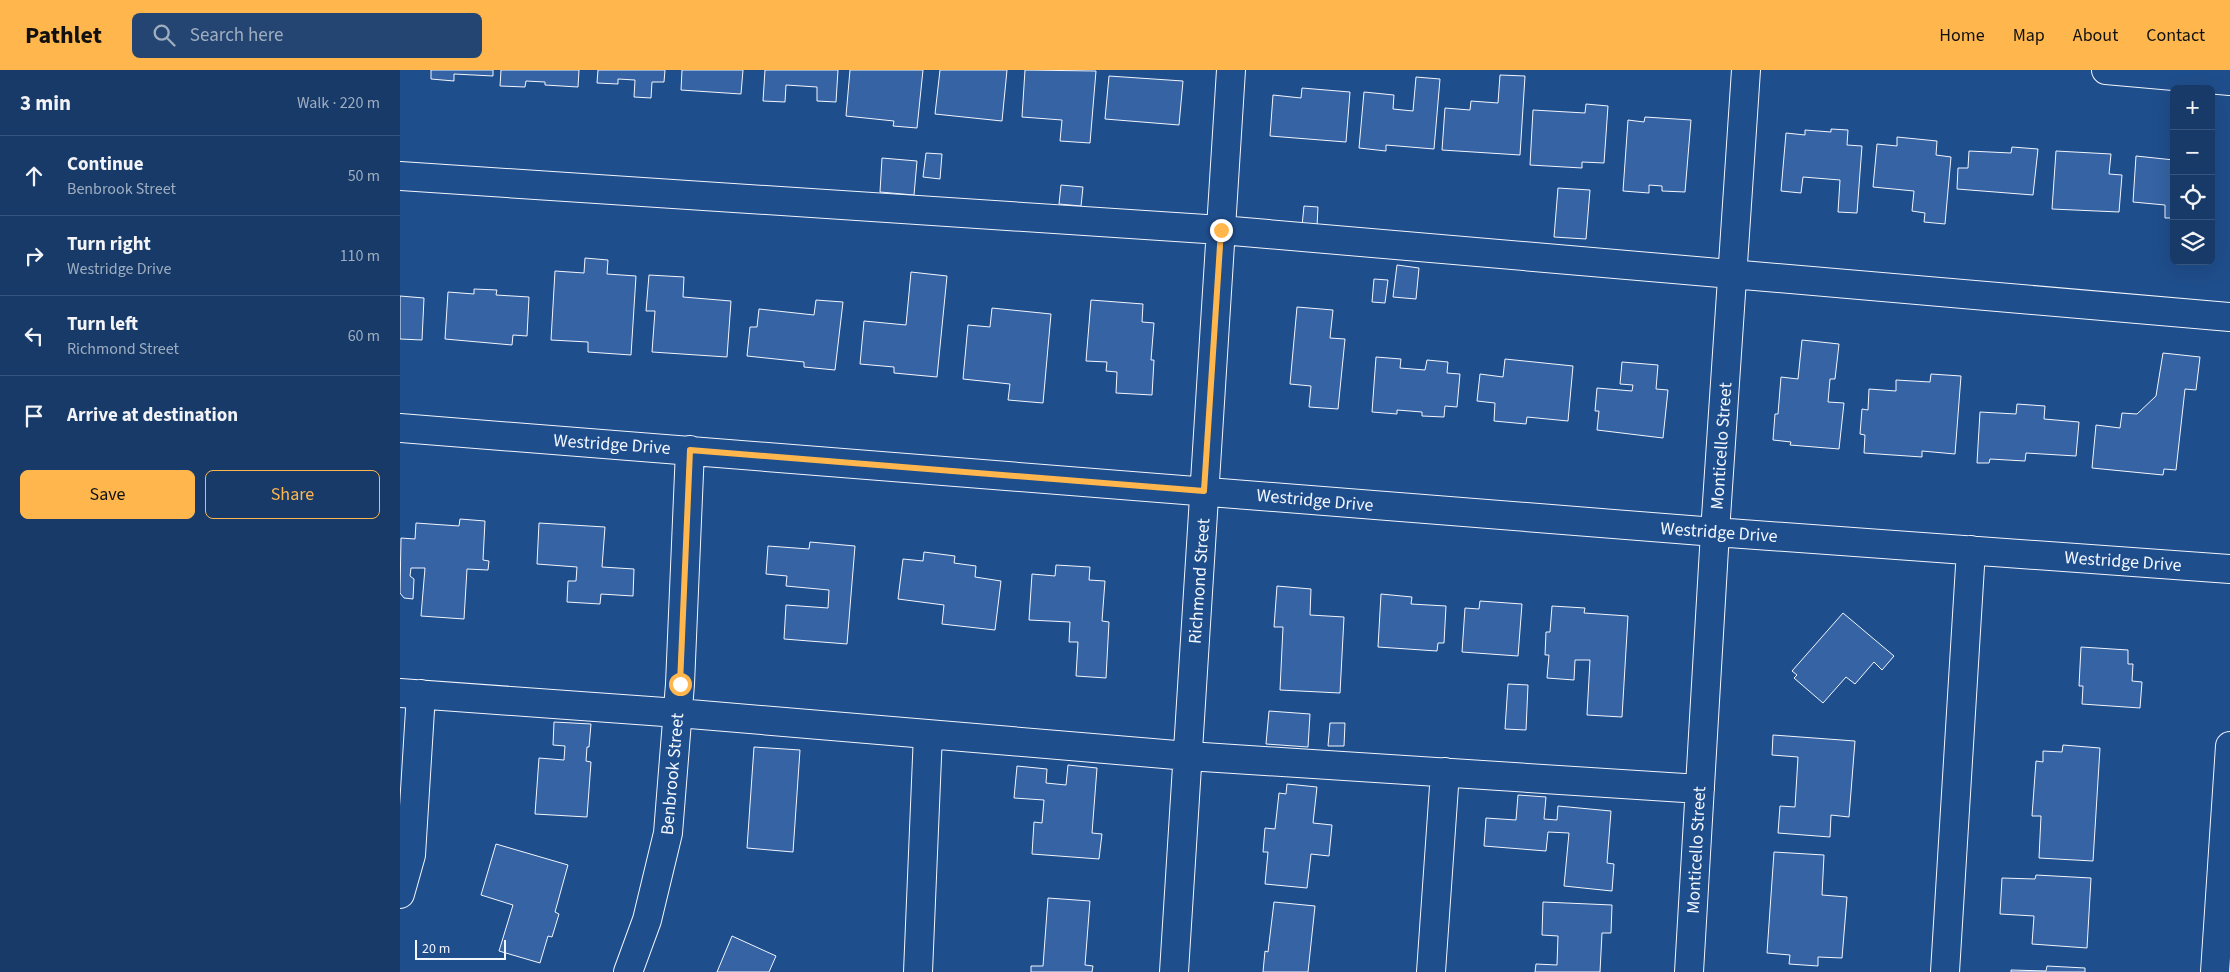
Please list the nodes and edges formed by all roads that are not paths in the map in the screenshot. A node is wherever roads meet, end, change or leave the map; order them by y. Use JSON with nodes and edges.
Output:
{"nodes":[{"id":1,"x":1231,"y":70,"type":"edge"},
{"id":2,"x":1746,"y":70,"type":"edge"},
{"id":3,"x":2106,"y":70,"type":"edge"},
{"id":4,"x":2230,"y":82,"type":"edge"},
{"id":5,"x":400,"y":176,"type":"edge"},
{"id":6,"x":1221,"y":230,"type":"junction"},
{"id":7,"x":1732,"y":273,"type":"junction"},
{"id":8,"x":2230,"y":317,"type":"edge"},
{"id":9,"x":400,"y":428,"type":"edge"},
{"id":10,"x":690,"y":450,"type":"junction"},
{"id":11,"x":1204,"y":491,"type":"junction"},
{"id":12,"x":1715,"y":532,"type":"junction"},
{"id":13,"x":1971,"y":550,"type":"junction"},
{"id":14,"x":2230,"y":569,"type":"edge"},
{"id":15,"x":411,"y":694,"type":"edge"},
{"id":16,"x":678,"y":712,"type":"junction"},
{"id":17,"x":928,"y":734,"type":"junction"},
{"id":18,"x":2230,"y":746,"type":"edge"},
{"id":19,"x":1188,"y":756,"type":"junction"},
{"id":20,"x":1445,"y":772,"type":"junction"},
{"id":21,"x":1700,"y":789,"type":"junction"},
{"id":22,"x":400,"y":894,"type":"edge"},
{"id":23,"x":628,"y":972,"type":"edge"},
{"id":24,"x":918,"y":972,"type":"edge"},
{"id":25,"x":1174,"y":972,"type":"edge"},
{"id":26,"x":1431,"y":972,"type":"edge"},
{"id":27,"x":1689,"y":972,"type":"edge"},
{"id":28,"x":1945,"y":972,"type":"edge"},
{"id":29,"x":2215,"y":972,"type":"edge"}],
"edges":[{"from":1,"to":6,"type":"street","name":"Richmond Street"},
{"from":2,"to":7,"type":"street","name":"Monticello Street"},
{"from":3,"to":4,"type":"street"},
{"from":5,"to":6,"type":"street"},
{"from":6,"to":7,"type":"street"},
{"from":6,"to":11,"type":"street","name":"Richmond Street"},
{"from":7,"to":8,"type":"street"},
{"from":7,"to":12,"type":"street","name":"Monticello Street"},
{"from":9,"to":10,"type":"street","name":"Westridge Drive"},
{"from":10,"to":11,"type":"street","name":"Westridge Drive"},
{"from":10,"to":16,"type":"street","name":"Benbrook Street"},
{"from":11,"to":12,"type":"street","name":"Westridge Drive"},
{"from":11,"to":19,"type":"street","name":"Richmond Street"},
{"from":12,"to":13,"type":"street","name":"Westridge Drive"},
{"from":12,"to":21,"type":"street","name":"Monticello Street"},
{"from":13,"to":14,"type":"street","name":"Westridge Drive"},
{"from":13,"to":28,"type":"street"},
{"from":15,"to":16,"type":"street"},
{"from":15,"to":22,"type":"street"},
{"from":16,"to":17,"type":"street"},
{"from":16,"to":23,"type":"street","name":"Benbrook Street"},
{"from":17,"to":19,"type":"street"},
{"from":17,"to":24,"type":"street"},
{"from":18,"to":29,"type":"street"},
{"from":19,"to":20,"type":"street"},
{"from":19,"to":25,"type":"street","name":"Richmond Street"},
{"from":20,"to":21,"type":"street"},
{"from":20,"to":26,"type":"street"},
{"from":21,"to":27,"type":"street","name":"Monticello Street"}]}
